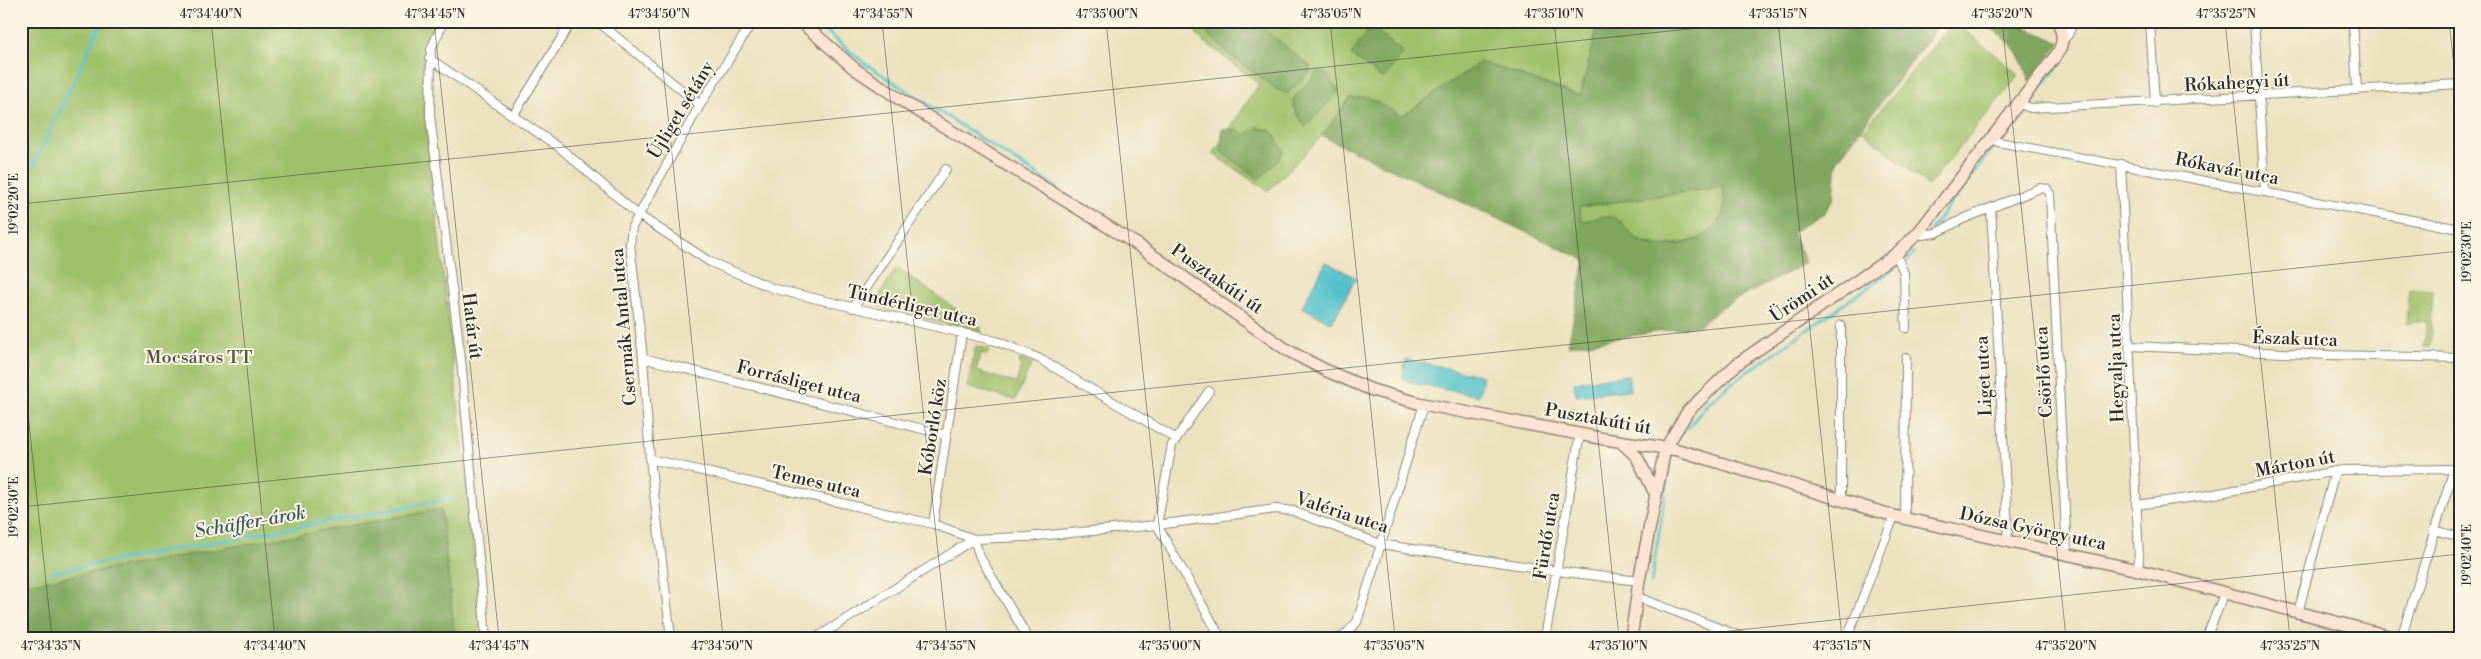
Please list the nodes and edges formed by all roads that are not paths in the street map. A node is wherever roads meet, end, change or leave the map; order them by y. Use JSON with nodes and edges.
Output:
{"nodes":[{"id":1,"x":444,"y":21,"type":"edge"},
{"id":2,"x":572,"y":21,"type":"edge"},
{"id":3,"x":597,"y":21,"type":"edge"},
{"id":4,"x":753,"y":21,"type":"edge"},
{"id":5,"x":800,"y":21,"type":"edge"},
{"id":6,"x":2057,"y":21,"type":"edge"},
{"id":7,"x":2074,"y":21,"type":"edge"},
{"id":8,"x":2150,"y":21,"type":"edge"},
{"id":9,"x":2254,"y":21,"type":"edge"},
{"id":10,"x":2353,"y":21,"type":"edge"},
{"id":11,"x":2062,"y":40,"type":"junction"},
{"id":12,"x":429,"y":58,"type":"junction"},
{"id":13,"x":2460,"y":84,"type":"edge"},
{"id":14,"x":2357,"y":90,"type":"junction"},
{"id":15,"x":2258,"y":97,"type":"junction"},
{"id":16,"x":2017,"y":103,"type":"junction"},
{"id":17,"x":2155,"y":103,"type":"junction"},
{"id":18,"x":700,"y":105,"type":"junction"},
{"id":19,"x":514,"y":114,"type":"junction"},
{"id":20,"x":1990,"y":138,"type":"junction"},
{"id":21,"x":2120,"y":164,"type":"junction"},
{"id":22,"x":946,"y":170,"type":"dead end"},
{"id":23,"x":2265,"y":192,"type":"junction"},
{"id":24,"x":1990,"y":208,"type":"junction"},
{"id":25,"x":637,"y":214,"type":"junction"},
{"id":26,"x":2460,"y":229,"type":"edge"},
{"id":27,"x":1918,"y":233,"type":"junction"},
{"id":28,"x":1896,"y":254,"type":"junction"},
{"id":29,"x":853,"y":308,"type":"junction"},
{"id":30,"x":1841,"y":325,"type":"dead end"},
{"id":31,"x":1906,"y":328,"type":"dead end"},
{"id":32,"x":962,"y":333,"type":"junction"},
{"id":33,"x":2130,"y":346,"type":"junction"},
{"id":34,"x":643,"y":358,"type":"junction"},
{"id":35,"x":1906,"y":358,"type":"dead end"},
{"id":36,"x":2460,"y":358,"type":"edge"},
{"id":37,"x":1209,"y":391,"type":"dead end"},
{"id":38,"x":1424,"y":404,"type":"junction"},
{"id":39,"x":946,"y":435,"type":"junction"},
{"id":40,"x":1175,"y":438,"type":"junction"},
{"id":41,"x":1578,"y":439,"type":"dead end"},
{"id":42,"x":1620,"y":442,"type":"junction"},
{"id":43,"x":1665,"y":449,"type":"junction"},
{"id":44,"x":650,"y":459,"type":"junction"},
{"id":45,"x":2457,"y":469,"type":"edge"},
{"id":46,"x":2335,"y":471,"type":"junction"},
{"id":47,"x":1655,"y":493,"type":"junction"},
{"id":48,"x":1841,"y":499,"type":"junction"},
{"id":49,"x":2136,"y":505,"type":"junction"},
{"id":50,"x":1899,"y":518,"type":"junction"},
{"id":51,"x":933,"y":524,"type":"junction"},
{"id":52,"x":1157,"y":525,"type":"junction"},
{"id":53,"x":2434,"y":530,"type":"junction"},
{"id":54,"x":2460,"y":537,"type":"edge"},
{"id":55,"x":974,"y":539,"type":"junction"},
{"id":56,"x":2006,"y":542,"type":"junction"},
{"id":57,"x":1380,"y":544,"type":"junction"},
{"id":58,"x":2067,"y":555,"type":"junction"},
{"id":59,"x":2138,"y":570,"type":"junction"},
{"id":60,"x":1557,"y":571,"type":"junction"},
{"id":61,"x":1639,"y":581,"type":"junction"},
{"id":62,"x":2225,"y":592,"type":"junction"},
{"id":63,"x":1637,"y":597,"type":"junction"},
{"id":64,"x":2298,"y":613,"type":"junction"},
{"id":65,"x":486,"y":638,"type":"edge"},
{"id":66,"x":671,"y":638,"type":"edge"},
{"id":67,"x":816,"y":638,"type":"edge"},
{"id":68,"x":1028,"y":638,"type":"edge"},
{"id":69,"x":1221,"y":638,"type":"edge"},
{"id":70,"x":1340,"y":638,"type":"edge"},
{"id":71,"x":1545,"y":638,"type":"edge"},
{"id":72,"x":1631,"y":638,"type":"edge"},
{"id":73,"x":1745,"y":638,"type":"edge"},
{"id":74,"x":1847,"y":638,"type":"edge"},
{"id":75,"x":2206,"y":638,"type":"edge"},
{"id":76,"x":2396,"y":638,"type":"edge"},
{"id":77,"x":2401,"y":638,"type":"edge"}],
"edges":[{"from":1,"to":12,"type":"street","name":"Határ út"},
{"from":2,"to":19,"type":"street"},
{"from":3,"to":18,"type":"street"},
{"from":4,"to":18,"type":"street","name":"Újliget sétány"},
{"from":5,"to":38,"type":"street","name":"Pusztakúti út"},
{"from":6,"to":11,"type":"street"},
{"from":7,"to":11,"type":"street"},
{"from":8,"to":17,"type":"street"},
{"from":9,"to":15,"type":"street"},
{"from":10,"to":14,"type":"street"},
{"from":11,"to":16,"type":"street","name":"Ürömi út"},
{"from":12,"to":19,"type":"street"},
{"from":12,"to":65,"type":"street","name":"Határ út"},
{"from":13,"to":14,"type":"street","name":"Rókahegyi út"},
{"from":14,"to":15,"type":"street","name":"Rókahegyi út"},
{"from":15,"to":17,"type":"street","name":"Rókahegyi út"},
{"from":15,"to":23,"type":"street"},
{"from":16,"to":17,"type":"street","name":"Rókahegyi út"},
{"from":16,"to":20,"type":"street","name":"Ürömi út"},
{"from":18,"to":25,"type":"street","name":"Újliget sétány"},
{"from":19,"to":25,"type":"street"},
{"from":20,"to":21,"type":"street","name":"Rókavár utca"},
{"from":20,"to":27,"type":"street","name":"Ürömi út"},
{"from":21,"to":23,"type":"street","name":"Rókavár utca"},
{"from":21,"to":33,"type":"street","name":"Hegyalja utca"},
{"from":22,"to":29,"type":"street"},
{"from":23,"to":26,"type":"street","name":"Rókavár utca"},
{"from":24,"to":27,"type":"street"},
{"from":24,"to":56,"type":"street","name":"Liget utca"},
{"from":24,"to":58,"type":"street","name":"Csörlő utca"},
{"from":25,"to":29,"type":"street","name":"Tündérliget utca"},
{"from":25,"to":34,"type":"street","name":"Csermák Antal utca"},
{"from":27,"to":28,"type":"street","name":"Ürömi út"},
{"from":28,"to":31,"type":"street"},
{"from":28,"to":43,"type":"street","name":"Ürömi út"},
{"from":29,"to":32,"type":"street","name":"Tündérliget utca"},
{"from":30,"to":48,"type":"street"},
{"from":32,"to":39,"type":"street","name":"Kóborló köz"},
{"from":32,"to":40,"type":"street","name":"Tündérliget utca"},
{"from":33,"to":36,"type":"street","name":"Észak utca"},
{"from":33,"to":49,"type":"street","name":"Hegyalja utca"},
{"from":34,"to":39,"type":"street","name":"Forrásliget utca"},
{"from":34,"to":44,"type":"street","name":"Csermák Antal utca"},
{"from":35,"to":50,"type":"street"},
{"from":37,"to":40,"type":"street"},
{"from":38,"to":42,"type":"street","name":"Pusztakúti út"},
{"from":38,"to":57,"type":"street"},
{"from":39,"to":51,"type":"street","name":"Kóborló köz"},
{"from":40,"to":52,"type":"street"},
{"from":41,"to":60,"type":"street","name":"Fürdő utca"},
{"from":42,"to":43,"type":"street","name":"Pusztakúti út"},
{"from":42,"to":47,"type":"street"},
{"from":43,"to":47,"type":"street","name":"Ürömi út"},
{"from":43,"to":48,"type":"street","name":"Dózsa György utca"},
{"from":44,"to":51,"type":"street","name":"Temes utca"},
{"from":44,"to":66,"type":"street","name":"Csermák Antal utca"},
{"from":45,"to":46,"type":"street","name":"Márton út"},
{"from":45,"to":53,"type":"street"},
{"from":46,"to":49,"type":"street","name":"Márton út"},
{"from":46,"to":64,"type":"street"},
{"from":47,"to":61,"type":"street","name":"Ürömi út"},
{"from":48,"to":50,"type":"street","name":"Dózsa György utca"},
{"from":49,"to":59,"type":"street","name":"Hegyalja utca"},
{"from":50,"to":56,"type":"street","name":"Dózsa György utca"},
{"from":50,"to":74,"type":"street"},
{"from":51,"to":55,"type":"street","name":"Temes utca"},
{"from":52,"to":55,"type":"street","name":"Valéria utca"},
{"from":52,"to":57,"type":"street","name":"Valéria utca"},
{"from":52,"to":69,"type":"street"},
{"from":53,"to":54,"type":"street"},
{"from":53,"to":77,"type":"street"},
{"from":55,"to":67,"type":"street"},
{"from":55,"to":68,"type":"street"},
{"from":56,"to":58,"type":"street","name":"Dózsa György utca"},
{"from":57,"to":60,"type":"street","name":"Valéria utca"},
{"from":57,"to":70,"type":"street"},
{"from":58,"to":59,"type":"street","name":"Dózsa György utca"},
{"from":59,"to":62,"type":"street","name":"Dózsa György utca"},
{"from":60,"to":61,"type":"street","name":"Valéria utca"},
{"from":60,"to":71,"type":"street","name":"Fürdő utca"},
{"from":61,"to":63,"type":"street","name":"Ürömi út"},
{"from":62,"to":64,"type":"street","name":"Dózsa György utca"},
{"from":62,"to":75,"type":"street"},
{"from":63,"to":72,"type":"street","name":"Ürömi út"},
{"from":63,"to":73,"type":"street"},
{"from":64,"to":76,"type":"street","name":"Dózsa György utca"}]}
